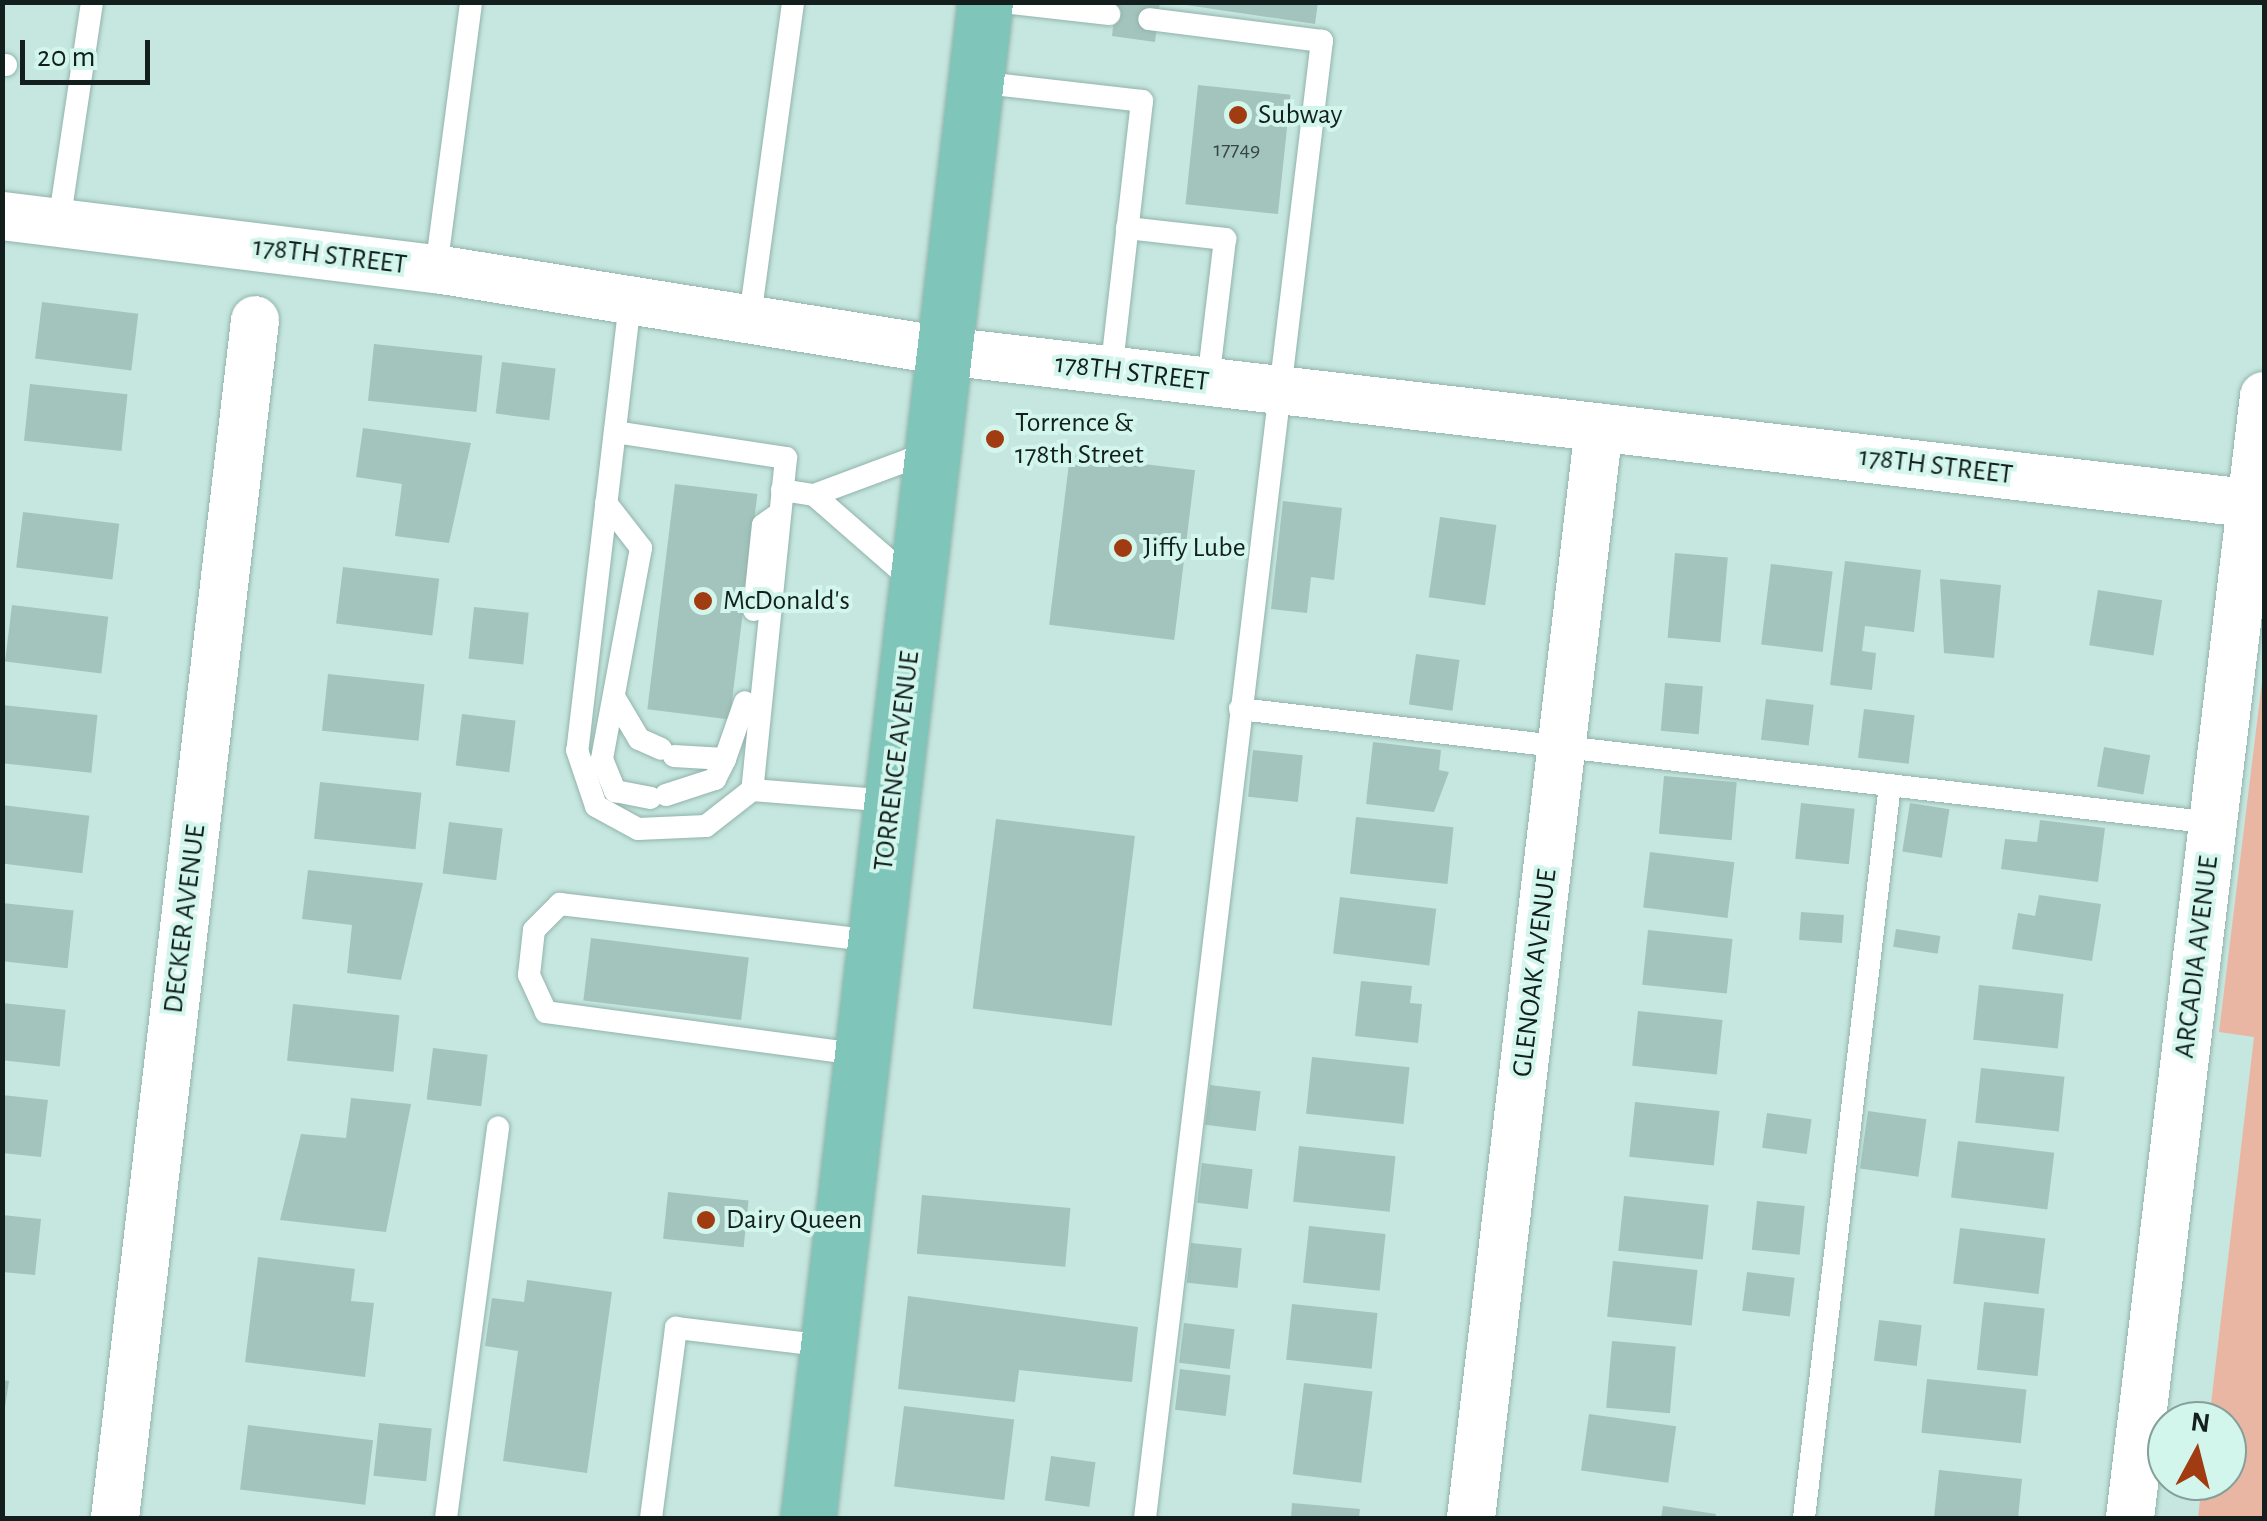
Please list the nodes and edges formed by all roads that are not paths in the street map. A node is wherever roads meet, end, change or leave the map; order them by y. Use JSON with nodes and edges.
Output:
{"nodes":[{"id":1,"x":92,"y":2,"type":"edge"},
{"id":2,"x":471,"y":2,"type":"edge"},
{"id":3,"x":794,"y":2,"type":"edge"},
{"id":4,"x":985,"y":2,"type":"edge"},
{"id":5,"x":1003,"y":2,"type":"edge"},
{"id":6,"x":1110,"y":14,"type":"dead end"},
{"id":7,"x":1149,"y":18,"type":"dead end"},
{"id":8,"x":976,"y":82,"type":"junction"},
{"id":9,"x":2,"y":216,"type":"edge"},
{"id":10,"x":59,"y":223,"type":"junction"},
{"id":11,"x":1126,"y":228,"type":"junction"},
{"id":12,"x":436,"y":270,"type":"junction"},
{"id":13,"x":630,"y":302,"type":"junction"},
{"id":14,"x":750,"y":317,"type":"junction"},
{"id":15,"x":255,"y":320,"type":"dead end"},
{"id":16,"x":944,"y":351,"type":"junction"},
{"id":17,"x":1110,"y":371,"type":"junction"},
{"id":18,"x":1208,"y":382,"type":"junction"},
{"id":19,"x":1277,"y":390,"type":"junction"},
{"id":20,"x":2264,"y":396,"type":"edge"},
{"id":21,"x":1599,"y":427,"type":"junction"},
{"id":22,"x":615,"y":432,"type":"junction"},
{"id":23,"x":933,"y":451,"type":"junction"},
{"id":24,"x":814,"y":495,"type":"junction"},
{"id":25,"x":781,"y":501,"type":"junction"},
{"id":26,"x":606,"y":503,"type":"junction"},
{"id":27,"x":2257,"y":504,"type":"edge"},
{"id":28,"x":918,"y":585,"type":"junction"},
{"id":29,"x":614,"y":697,"type":"junction"},
{"id":30,"x":1240,"y":709,"type":"junction"},
{"id":31,"x":1562,"y":747,"type":"junction"},
{"id":32,"x":725,"y":759,"type":"junction"},
{"id":33,"x":1890,"y":786,"type":"junction"},
{"id":34,"x":752,"y":790,"type":"junction"},
{"id":35,"x":892,"y":801,"type":"junction"},
{"id":36,"x":2213,"y":823,"type":"junction"},
{"id":37,"x":876,"y":941,"type":"junction"},
{"id":38,"x":862,"y":1054,"type":"junction"},
{"id":39,"x":498,"y":1128,"type":"dead end"},
{"id":40,"x":828,"y":1346,"type":"junction"},
{"id":41,"x":115,"y":1518,"type":"edge"},
{"id":42,"x":446,"y":1518,"type":"edge"},
{"id":43,"x":651,"y":1518,"type":"edge"},
{"id":44,"x":808,"y":1518,"type":"edge"},
{"id":45,"x":1145,"y":1518,"type":"edge"},
{"id":46,"x":1471,"y":1518,"type":"edge"},
{"id":47,"x":1804,"y":1518,"type":"edge"},
{"id":48,"x":2130,"y":1518,"type":"edge"}],
"edges":[{"from":1,"to":10,"type":"lane"},
{"from":2,"to":12,"type":"lane"},
{"from":3,"to":14,"type":"lane"},
{"from":4,"to":8,"type":"main road","name":"TORRENCE AVENUE"},
{"from":5,"to":6,"type":"lane"},
{"from":7,"to":19,"type":"lane"},
{"from":8,"to":11,"type":"lane"},
{"from":8,"to":16,"type":"main road","name":"TORRENCE AVENUE"},
{"from":9,"to":10,"type":"street","name":"178TH STREET"},
{"from":10,"to":12,"type":"street","name":"178TH STREET"},
{"from":11,"to":17,"type":"lane"},
{"from":11,"to":18,"type":"lane"},
{"from":12,"to":13,"type":"street","name":"178TH STREET"},
{"from":13,"to":14,"type":"street","name":"178TH STREET"},
{"from":13,"to":22,"type":"lane"},
{"from":14,"to":16,"type":"street","name":"178TH STREET"},
{"from":15,"to":41,"type":"street","name":"DECKER AVENUE"},
{"from":16,"to":17,"type":"street","name":"178TH STREET"},
{"from":16,"to":23,"type":"main road","name":"TORRENCE AVENUE"},
{"from":17,"to":18,"type":"street","name":"178TH STREET"},
{"from":18,"to":19,"type":"street","name":"178TH STREET"},
{"from":19,"to":21,"type":"street","name":"178TH STREET"},
{"from":19,"to":30,"type":"lane"},
{"from":20,"to":27,"type":"street","name":"ARCADIA AVENUE"},
{"from":21,"to":27,"type":"street","name":"178TH STREET"},
{"from":21,"to":31,"type":"street","name":"GLENOAK AVENUE"},
{"from":22,"to":25,"type":"lane"},
{"from":22,"to":26,"type":"lane"},
{"from":23,"to":24,"type":"lane"},
{"from":23,"to":28,"type":"main road","name":"TORRENCE AVENUE"},
{"from":24,"to":25,"type":"lane"},
{"from":24,"to":28,"type":"lane"},
{"from":25,"to":32,"type":"lane"},
{"from":25,"to":34,"type":"lane"},
{"from":26,"to":29,"type":"lane"},
{"from":26,"to":34,"type":"lane"},
{"from":27,"to":36,"type":"street","name":"ARCADIA AVENUE"},
{"from":28,"to":35,"type":"main road","name":"TORRENCE AVENUE"},
{"from":29,"to":32,"type":"lane"},
{"from":29,"to":32,"type":"lane"},
{"from":30,"to":31,"type":"lane"},
{"from":30,"to":45,"type":"lane"},
{"from":31,"to":33,"type":"lane"},
{"from":31,"to":46,"type":"street","name":"GLENOAK AVENUE"},
{"from":33,"to":36,"type":"lane"},
{"from":33,"to":47,"type":"lane"},
{"from":34,"to":35,"type":"lane"},
{"from":35,"to":37,"type":"main road","name":"TORRENCE AVENUE"},
{"from":36,"to":48,"type":"street","name":"ARCADIA AVENUE"},
{"from":37,"to":38,"type":"main road","name":"TORRENCE AVENUE"},
{"from":37,"to":38,"type":"lane"},
{"from":38,"to":40,"type":"main road","name":"TORRENCE AVENUE"},
{"from":39,"to":42,"type":"lane"},
{"from":40,"to":43,"type":"lane"},
{"from":40,"to":44,"type":"main road","name":"TORRENCE AVENUE"}]}
